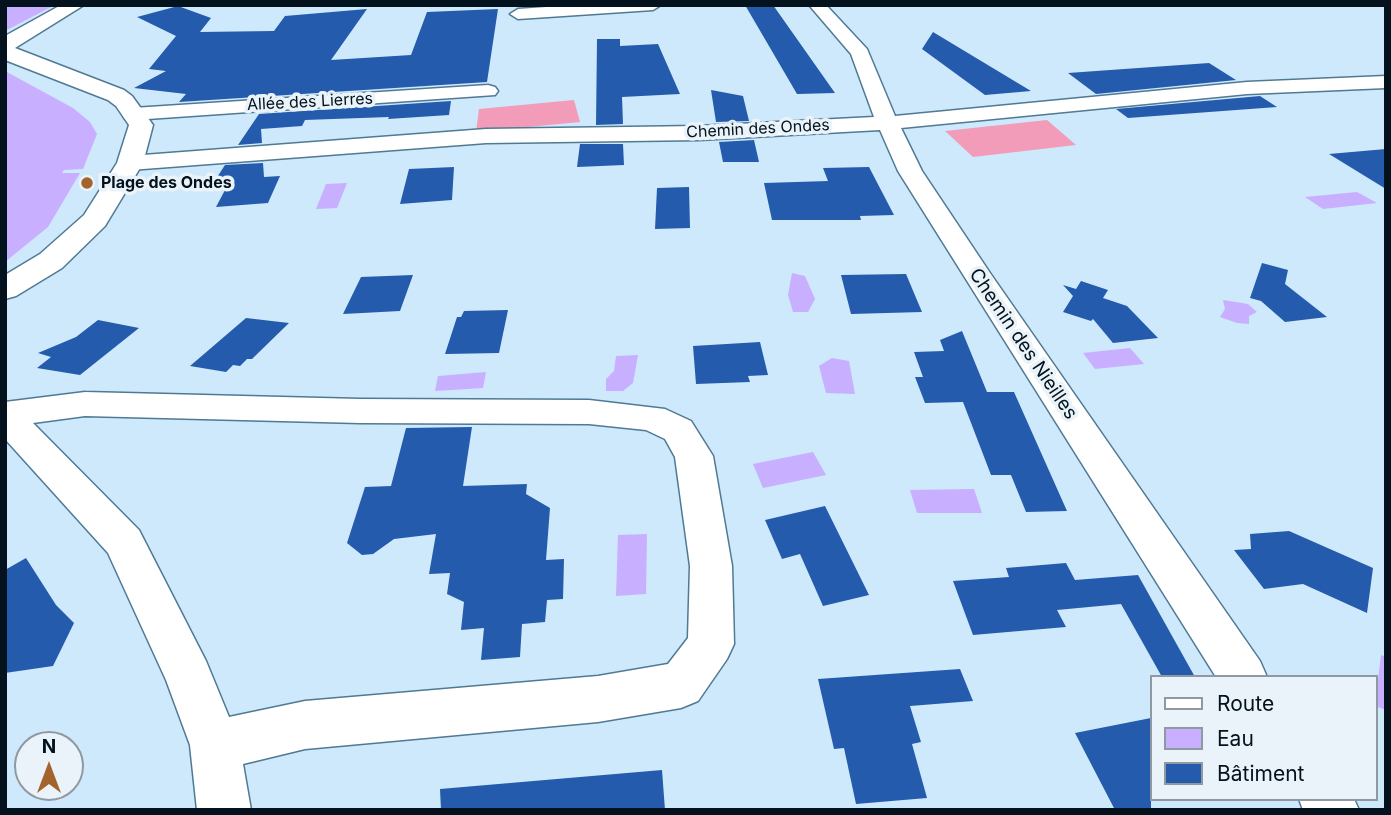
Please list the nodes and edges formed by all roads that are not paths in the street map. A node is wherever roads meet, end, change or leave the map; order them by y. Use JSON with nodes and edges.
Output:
{"nodes":[{"id":1,"x":75,"y":5,"type":"edge"},
{"id":2,"x":653,"y":5,"type":"edge"},
{"id":3,"x":817,"y":5,"type":"edge"},
{"id":4,"x":518,"y":14,"type":"dead end"},
{"id":5,"x":5,"y":48,"type":"edge"},
{"id":6,"x":1386,"y":82,"type":"edge"},
{"id":7,"x":488,"y":92,"type":"dead end"},
{"id":8,"x":133,"y":114,"type":"junction"},
{"id":9,"x":889,"y":123,"type":"junction"},
{"id":10,"x":130,"y":163,"type":"junction"},
{"id":11,"x":5,"y":289,"type":"edge"},
{"id":12,"x":5,"y":415,"type":"edge"},
{"id":13,"x":1242,"y":675,"type":"edge"},
{"id":14,"x":215,"y":745,"type":"junction"},
{"id":15,"x":224,"y":810,"type":"edge"}],
"edges":[{"from":1,"to":5,"type":"street"},
{"from":2,"to":4,"type":"street"},
{"from":3,"to":9,"type":"street","name":"Chemin des Nieilles"},
{"from":5,"to":8,"type":"street"},
{"from":6,"to":9,"type":"street","name":"Chemin des Ondes"},
{"from":7,"to":8,"type":"street","name":"Allée des Lierres"},
{"from":8,"to":10,"type":"street"},
{"from":9,"to":10,"type":"street","name":"Chemin des Ondes"},
{"from":9,"to":13,"type":"street","name":"Chemin des Nieilles"},
{"from":10,"to":11,"type":"street"},
{"from":12,"to":14,"type":"street"},
{"from":12,"to":14,"type":"street"},
{"from":14,"to":15,"type":"street"}]}
